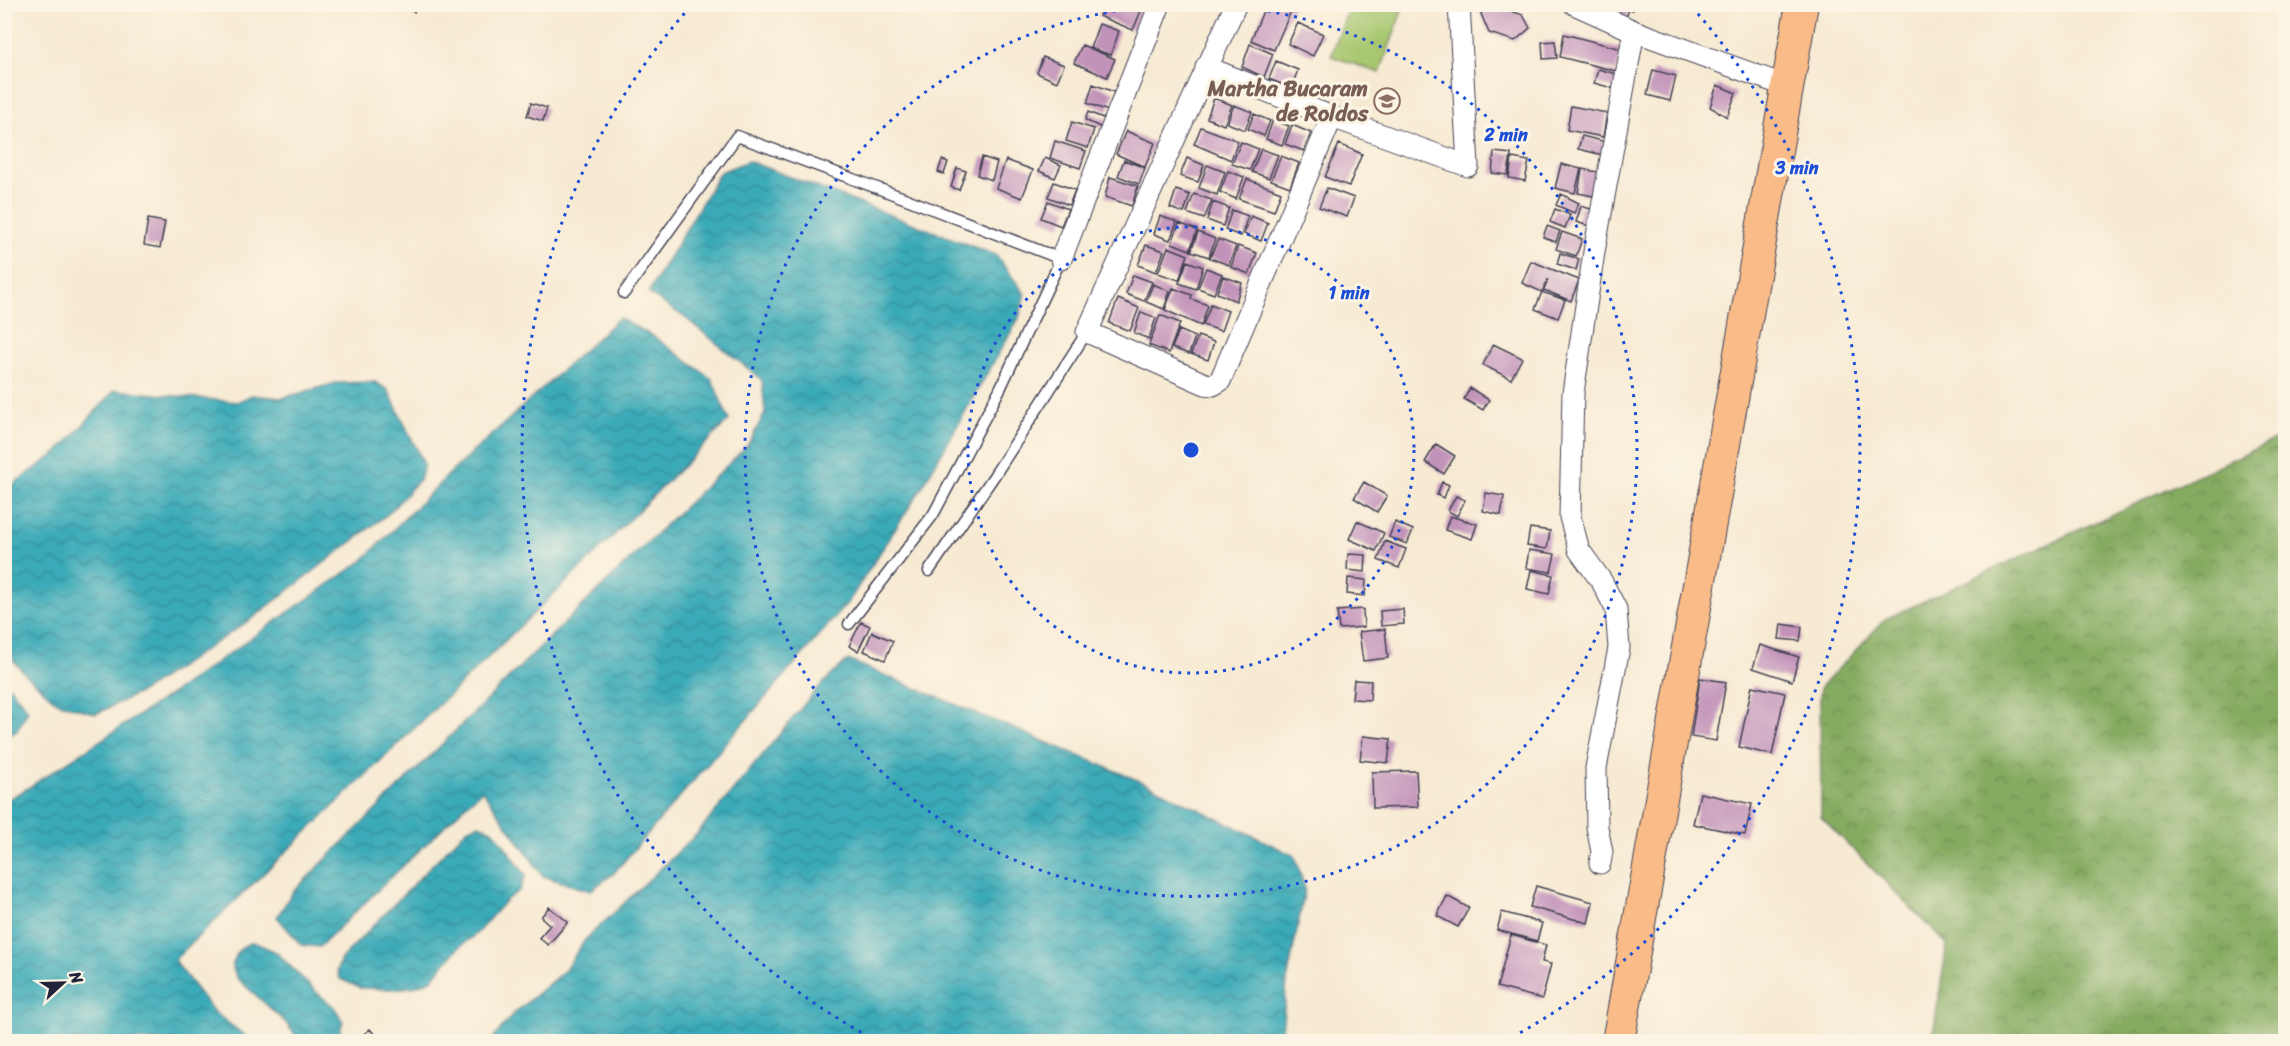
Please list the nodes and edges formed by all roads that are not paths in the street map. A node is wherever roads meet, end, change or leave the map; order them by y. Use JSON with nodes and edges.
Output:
{"nodes":[{"id":1,"x":1160,"y":4,"type":"edge"},
{"id":2,"x":1236,"y":4,"type":"edge"},
{"id":3,"x":1459,"y":4,"type":"edge"},
{"id":4,"x":1574,"y":4,"type":"edge"},
{"id":5,"x":1802,"y":4,"type":"edge"},
{"id":6,"x":1634,"y":31,"type":"junction"},
{"id":7,"x":1206,"y":67,"type":"junction"},
{"id":8,"x":1786,"y":86,"type":"junction"},
{"id":9,"x":1332,"y":117,"type":"junction"},
{"id":10,"x":1061,"y":260,"type":"junction"},
{"id":11,"x":624,"y":293,"type":"dead end"},
{"id":12,"x":1087,"y":332,"type":"junction"},
{"id":13,"x":929,"y":571,"type":"dead end"},
{"id":14,"x":849,"y":624,"type":"dead end"},
{"id":15,"x":1600,"y":863,"type":"dead end"},
{"id":16,"x":1618,"y":1041,"type":"edge"}],
"edges":[{"from":1,"to":10,"type":"street"},
{"from":2,"to":7,"type":"street"},
{"from":3,"to":9,"type":"street"},
{"from":4,"to":6,"type":"street"},
{"from":5,"to":8,"type":"main road"},
{"from":6,"to":8,"type":"street"},
{"from":6,"to":15,"type":"street"},
{"from":7,"to":9,"type":"street"},
{"from":7,"to":12,"type":"street"},
{"from":8,"to":16,"type":"main road"},
{"from":9,"to":12,"type":"street"},
{"from":10,"to":11,"type":"lane"},
{"from":10,"to":14,"type":"lane"},
{"from":12,"to":13,"type":"lane"}]}
